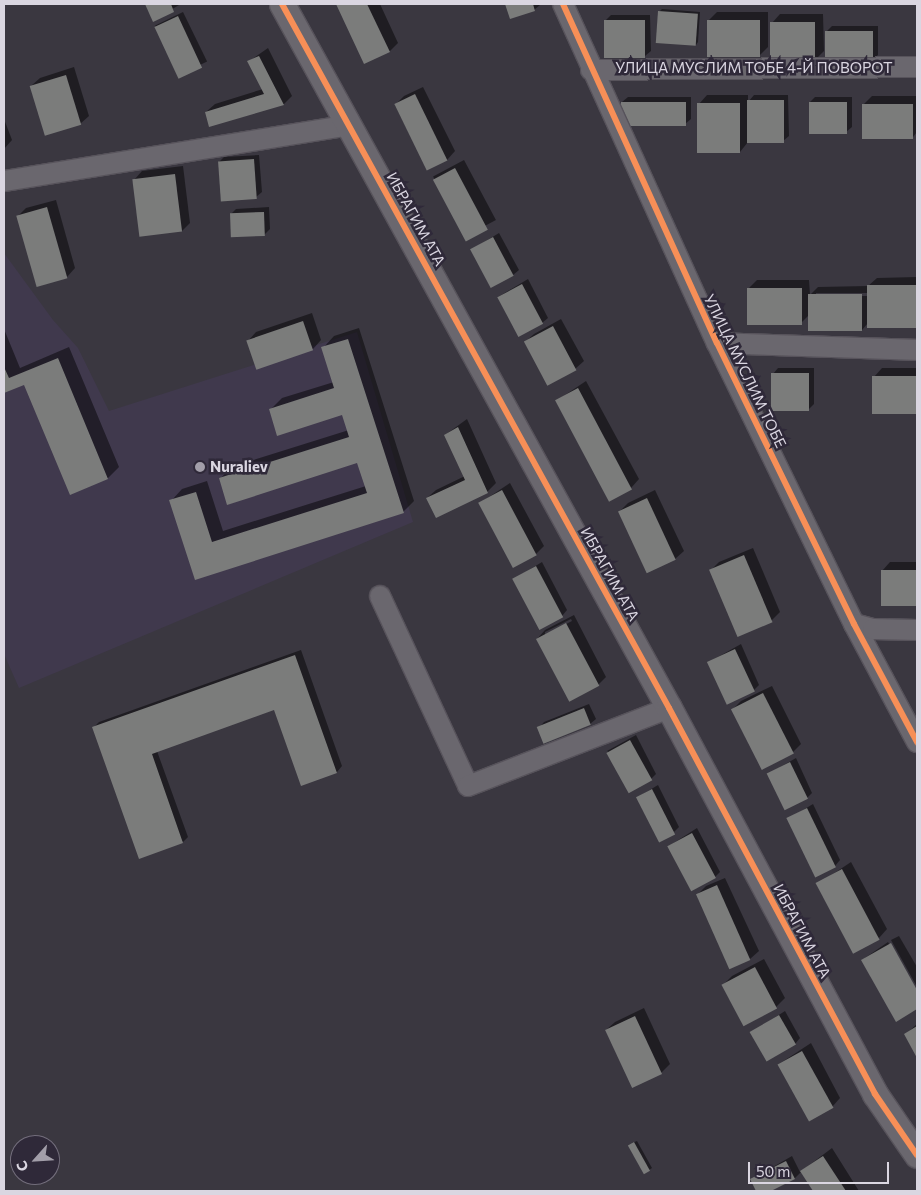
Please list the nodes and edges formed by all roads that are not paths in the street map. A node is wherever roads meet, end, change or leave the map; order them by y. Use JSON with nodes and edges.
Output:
{"nodes":[{"id":1,"x":282,"y":4,"type":"edge"},
{"id":2,"x":562,"y":4,"type":"edge"},
{"id":3,"x":917,"y":67,"type":"edge"},
{"id":4,"x":591,"y":70,"type":"junction"},
{"id":5,"x":351,"y":125,"type":"junction"},
{"id":6,"x":4,"y":182,"type":"edge"},
{"id":7,"x":717,"y":343,"type":"junction"},
{"id":8,"x":917,"y":350,"type":"edge"},
{"id":9,"x":380,"y":596,"type":"dead end"},
{"id":10,"x":854,"y":624,"type":"junction"},
{"id":11,"x":917,"y":630,"type":"edge"},
{"id":12,"x":669,"y":708,"type":"junction"},
{"id":13,"x":917,"y":742,"type":"edge"},
{"id":14,"x":917,"y":1155,"type":"edge"}],
"edges":[{"from":1,"to":5,"type":"street","name":"ИБРАГИМ АТА"},
{"from":2,"to":4,"type":"street","name":"УЛИЦА МУСЛИМ ТОБЕ"},
{"from":3,"to":4,"type":"street","name":"УЛИЦА МУСЛИМ ТОБЕ 4-Й ПОВОРОТ"},
{"from":4,"to":7,"type":"street","name":"УЛИЦА МУСЛИМ ТОБЕ"},
{"from":5,"to":6,"type":"street"},
{"from":5,"to":12,"type":"street","name":"ИБРАГИМ АТА"},
{"from":7,"to":8,"type":"street"},
{"from":7,"to":10,"type":"street","name":"УЛИЦА МУСЛИМ ТОБЕ"},
{"from":9,"to":12,"type":"street"},
{"from":10,"to":11,"type":"street"},
{"from":10,"to":13,"type":"street","name":"УЛИЦА МУСЛИМ ТОБЕ"},
{"from":12,"to":14,"type":"street","name":"ИБРАГИМ АТА"}]}
